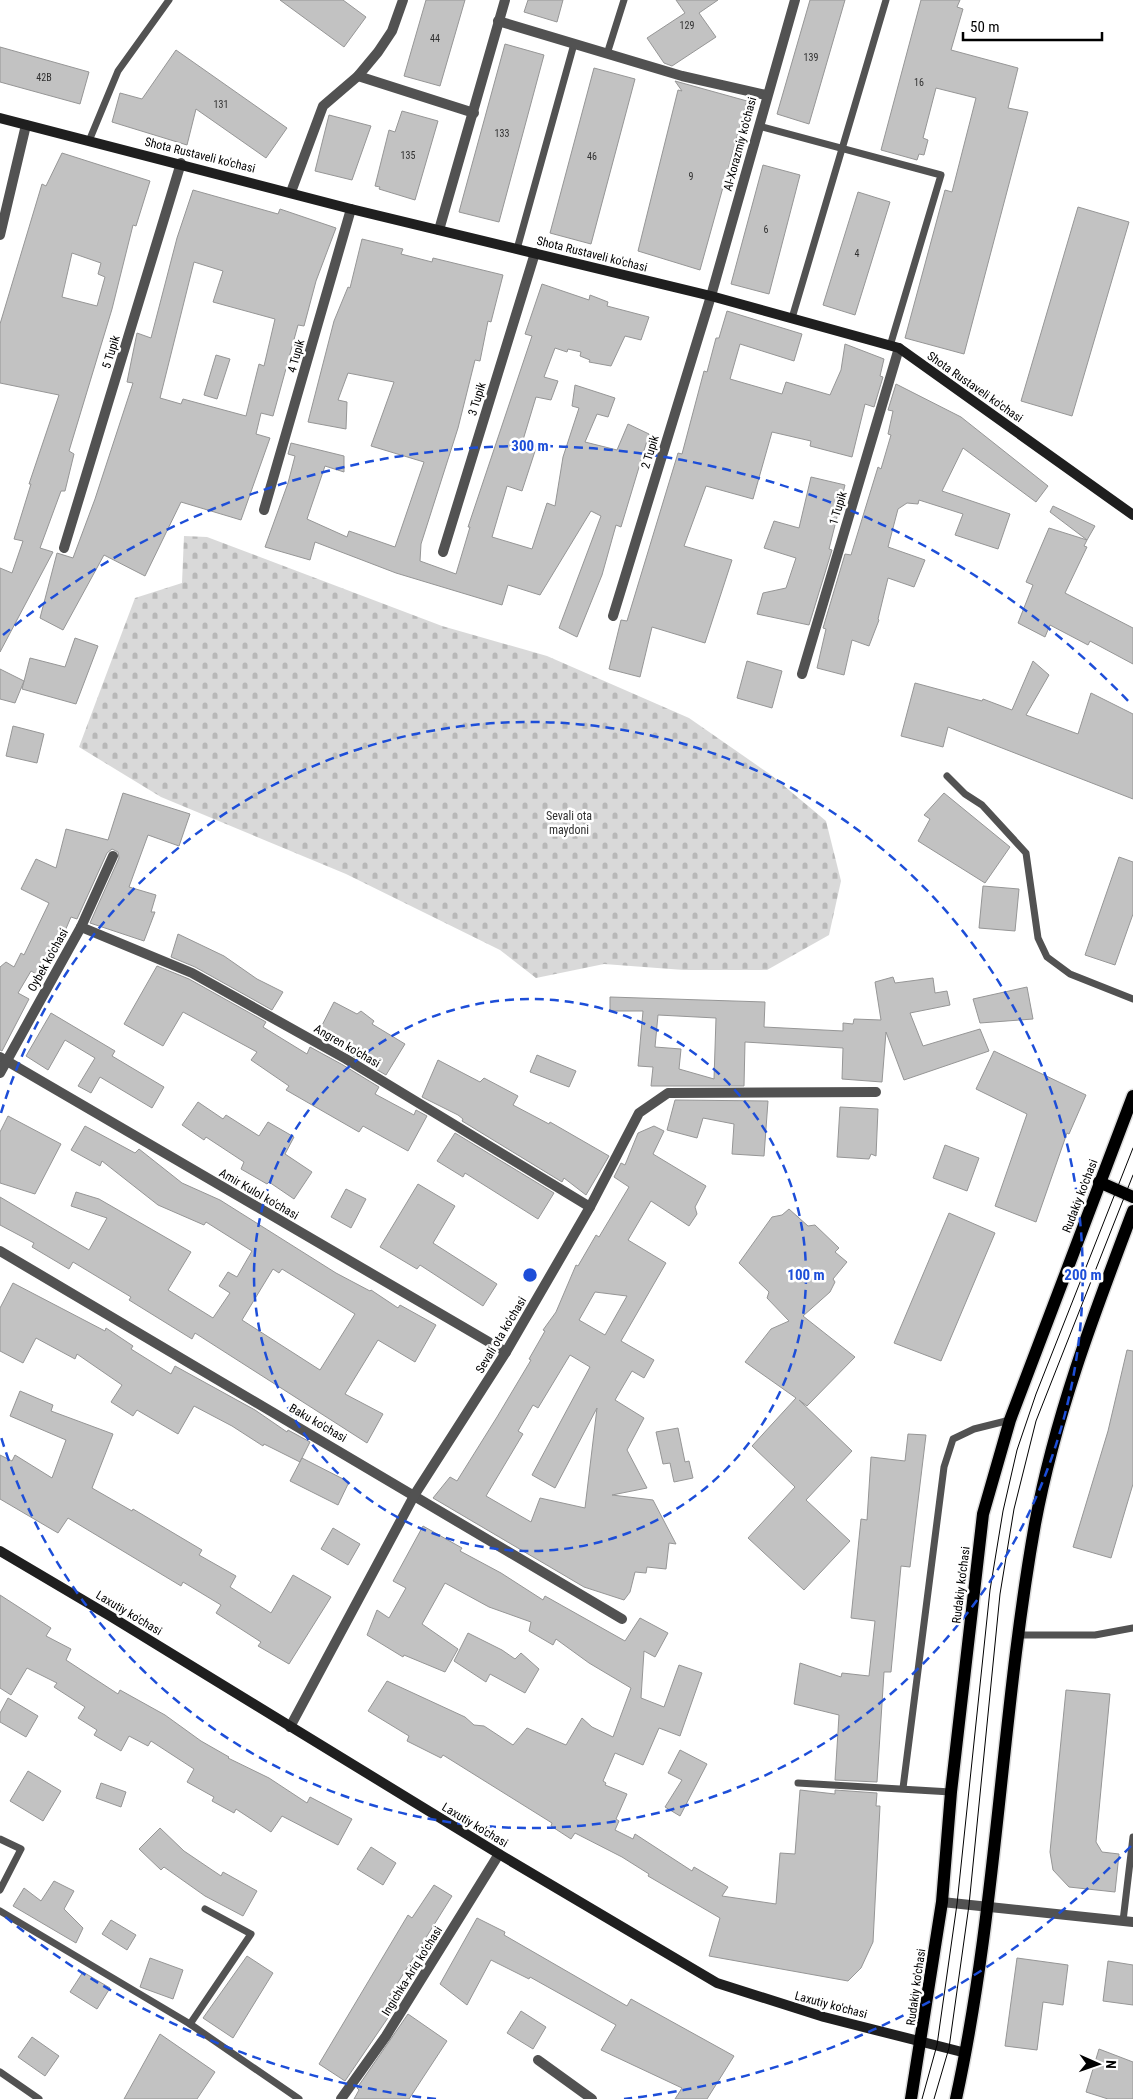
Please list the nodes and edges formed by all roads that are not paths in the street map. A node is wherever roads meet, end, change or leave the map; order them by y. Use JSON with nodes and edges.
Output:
{"nodes":[{"id":1,"x":169,"y":0,"type":"edge"},
{"id":2,"x":403,"y":0,"type":"edge"},
{"id":3,"x":505,"y":0,"type":"edge"},
{"id":4,"x":624,"y":0,"type":"edge"},
{"id":5,"x":795,"y":0,"type":"edge"},
{"id":6,"x":886,"y":0,"type":"edge"},
{"id":7,"x":498,"y":22,"type":"junction"},
{"id":8,"x":574,"y":44,"type":"junction"},
{"id":9,"x":607,"y":54,"type":"junction"},
{"id":10,"x":358,"y":76,"type":"junction"},
{"id":11,"x":766,"y":95,"type":"junction"},
{"id":12,"x":474,"y":113,"type":"junction"},
{"id":13,"x":0,"y":118,"type":"edge"},
{"id":14,"x":26,"y":125,"type":"junction"},
{"id":15,"x":759,"y":126,"type":"junction"},
{"id":16,"x":88,"y":140,"type":"junction"},
{"id":17,"x":842,"y":148,"type":"junction"},
{"id":18,"x":181,"y":163,"type":"junction"},
{"id":19,"x":291,"y":192,"type":"junction"},
{"id":20,"x":352,"y":209,"type":"junction"},
{"id":21,"x":439,"y":230,"type":"junction"},
{"id":22,"x":0,"y":235,"type":"edge"},
{"id":23,"x":518,"y":249,"type":"junction"},
{"id":24,"x":535,"y":253,"type":"junction"},
{"id":25,"x":711,"y":296,"type":"junction"},
{"id":26,"x":792,"y":318,"type":"junction"},
{"id":27,"x":894,"y":347,"type":"junction"},
{"id":28,"x":264,"y":510,"type":"dead end"},
{"id":29,"x":1133,"y":515,"type":"edge"},
{"id":30,"x":64,"y":548,"type":"dead end"},
{"id":31,"x":443,"y":552,"type":"dead end"},
{"id":32,"x":613,"y":616,"type":"dead end"},
{"id":33,"x":802,"y":674,"type":"dead end"},
{"id":34,"x":947,"y":776,"type":"dead end"},
{"id":35,"x":113,"y":856,"type":"dead end"},
{"id":36,"x":81,"y":927,"type":"junction"},
{"id":37,"x":1133,"y":1000,"type":"edge"},
{"id":38,"x":3,"y":1058,"type":"edge"},
{"id":39,"x":0,"y":1073,"type":"edge"},
{"id":40,"x":876,"y":1092,"type":"dead end"},
{"id":41,"x":1133,"y":1096,"type":"edge"},
{"id":42,"x":1099,"y":1182,"type":"junction"},
{"id":43,"x":1133,"y":1197,"type":"edge"},
{"id":44,"x":590,"y":1207,"type":"junction"},
{"id":45,"x":1133,"y":1211,"type":"edge"},
{"id":46,"x":0,"y":1251,"type":"edge"},
{"id":47,"x":506,"y":1352,"type":"junction"},
{"id":48,"x":1010,"y":1420,"type":"junction"},
{"id":49,"x":415,"y":1494,"type":"junction"},
{"id":50,"x":0,"y":1551,"type":"edge"},
{"id":51,"x":622,"y":1619,"type":"dead end"},
{"id":52,"x":1133,"y":1628,"type":"edge"},
{"id":53,"x":1018,"y":1635,"type":"junction"},
{"id":54,"x":290,"y":1727,"type":"junction"},
{"id":55,"x":798,"y":1783,"type":"dead end"},
{"id":56,"x":903,"y":1788,"type":"junction"},
{"id":57,"x":951,"y":1792,"type":"junction"},
{"id":58,"x":1133,"y":1837,"type":"edge"},
{"id":59,"x":0,"y":1838,"type":"edge"},
{"id":60,"x":499,"y":1854,"type":"junction"},
{"id":61,"x":0,"y":1890,"type":"edge"},
{"id":62,"x":942,"y":1902,"type":"junction"},
{"id":63,"x":989,"y":1907,"type":"junction"},
{"id":64,"x":205,"y":1909,"type":"dead end"},
{"id":65,"x":0,"y":1911,"type":"edge"},
{"id":66,"x":1128,"y":1922,"type":"edge"},
{"id":67,"x":190,"y":2024,"type":"junction"},
{"id":68,"x":922,"y":2040,"type":"junction"},
{"id":69,"x":966,"y":2053,"type":"junction"},
{"id":70,"x":538,"y":2060,"type":"dead end"},
{"id":71,"x":0,"y":2072,"type":"edge"},
{"id":72,"x":39,"y":2099,"type":"edge"},
{"id":73,"x":299,"y":2099,"type":"edge"},
{"id":74,"x":341,"y":2099,"type":"edge"},
{"id":75,"x":592,"y":2099,"type":"edge"},
{"id":76,"x":911,"y":2099,"type":"edge"},
{"id":77,"x":956,"y":2099,"type":"edge"}],
"edges":[{"from":1,"to":16,"type":"lane"},
{"from":2,"to":10,"type":"street"},
{"from":3,"to":7,"type":"street"},
{"from":4,"to":9,"type":"lane"},
{"from":5,"to":11,"type":"street","name":"Al-Xorazmiy ko'chasi"},
{"from":6,"to":17,"type":"lane"},
{"from":7,"to":8,"type":"street"},
{"from":7,"to":12,"type":"street"},
{"from":8,"to":9,"type":"street"},
{"from":8,"to":23,"type":"lane"},
{"from":9,"to":11,"type":"street"},
{"from":10,"to":12,"type":"street"},
{"from":10,"to":19,"type":"street"},
{"from":11,"to":15,"type":"street","name":"Al-Xorazmiy ko'chasi"},
{"from":12,"to":21,"type":"street"},
{"from":13,"to":14,"type":"street","name":"Shota Rustaveli ko'chasi"},
{"from":14,"to":16,"type":"street","name":"Shota Rustaveli ko'chasi"},
{"from":14,"to":22,"type":"street"},
{"from":15,"to":17,"type":"lane"},
{"from":15,"to":25,"type":"street","name":"Al-Xorazmiy ko'chasi"},
{"from":16,"to":18,"type":"street","name":"Shota Rustaveli ko'chasi"},
{"from":17,"to":26,"type":"lane"},
{"from":17,"to":27,"type":"lane"},
{"from":18,"to":19,"type":"street","name":"Shota Rustaveli ko'chasi"},
{"from":18,"to":30,"type":"street","name":"5 Tupik"},
{"from":19,"to":20,"type":"street","name":"Shota Rustaveli ko'chasi"},
{"from":20,"to":21,"type":"street","name":"Shota Rustaveli ko'chasi"},
{"from":20,"to":28,"type":"street","name":"4 Tupik"},
{"from":21,"to":23,"type":"street","name":"Shota Rustaveli ko'chasi"},
{"from":23,"to":24,"type":"street","name":"Shota Rustaveli ko'chasi"},
{"from":24,"to":25,"type":"street","name":"Shota Rustaveli ko'chasi"},
{"from":24,"to":31,"type":"street","name":"3 Tupik"},
{"from":25,"to":26,"type":"street","name":"Shota Rustaveli ko'chasi"},
{"from":25,"to":32,"type":"street","name":"2 Tupik"},
{"from":26,"to":27,"type":"street","name":"Shota Rustaveli ko'chasi"},
{"from":27,"to":29,"type":"street","name":"Shota Rustaveli ko'chasi"},
{"from":27,"to":33,"type":"street","name":"1 Tupik"},
{"from":34,"to":37,"type":"lane"},
{"from":35,"to":36,"type":"street","name":"Oybek ko'chasi"},
{"from":36,"to":38,"type":"street","name":"Oybek ko'chasi"},
{"from":36,"to":44,"type":"street","name":"Angren ko'chasi"},
{"from":38,"to":39,"type":"street","name":"Oybek ko'chasi"},
{"from":38,"to":47,"type":"street","name":"Amir Kulol ko'chasi"},
{"from":40,"to":44,"type":"street","name":"Sevali ota ko'chasi"},
{"from":41,"to":42,"type":"main road","name":"Rudakiy ko'chasi"},
{"from":42,"to":43,"type":"main road"},
{"from":42,"to":48,"type":"main road","name":"Rudakiy ko'chasi"},
{"from":44,"to":47,"type":"street","name":"Sevali ota ko'chasi"},
{"from":45,"to":53,"type":"main road"},
{"from":46,"to":49,"type":"street","name":"Baku ko'chasi"},
{"from":47,"to":49,"type":"street","name":"Sevali ota ko'chasi"},
{"from":48,"to":56,"type":"lane"},
{"from":48,"to":57,"type":"main road","name":"Rudakiy ko'chasi"},
{"from":49,"to":51,"type":"street","name":"Baku ko'chasi"},
{"from":49,"to":54,"type":"street","name":"Sevali ota ko'chasi"},
{"from":50,"to":54,"type":"street","name":"Laxutiy ko'chasi"},
{"from":52,"to":53,"type":"lane"},
{"from":53,"to":63,"type":"main road"},
{"from":54,"to":60,"type":"street","name":"Laxutiy ko'chasi"},
{"from":55,"to":56,"type":"lane"},
{"from":56,"to":57,"type":"lane"},
{"from":57,"to":62,"type":"main road","name":"Rudakiy ko'chasi"},
{"from":58,"to":66,"type":"lane"},
{"from":59,"to":61,"type":"lane"},
{"from":60,"to":68,"type":"street","name":"Laxutiy ko'chasi"},
{"from":60,"to":74,"type":"street","name":"Ingichka-Ariq ko'chasi"},
{"from":62,"to":63,"type":"street"},
{"from":62,"to":68,"type":"main road","name":"Rudakiy ko'chasi"},
{"from":63,"to":66,"type":"street"},
{"from":63,"to":69,"type":"main road"},
{"from":64,"to":67,"type":"lane"},
{"from":65,"to":67,"type":"lane"},
{"from":67,"to":73,"type":"lane"},
{"from":68,"to":69,"type":"street","name":"Laxutiy ko'chasi"},
{"from":68,"to":76,"type":"main road","name":"Rudakiy ko'chasi"},
{"from":69,"to":77,"type":"main road"},
{"from":70,"to":75,"type":"street"},
{"from":71,"to":72,"type":"lane"}]}
